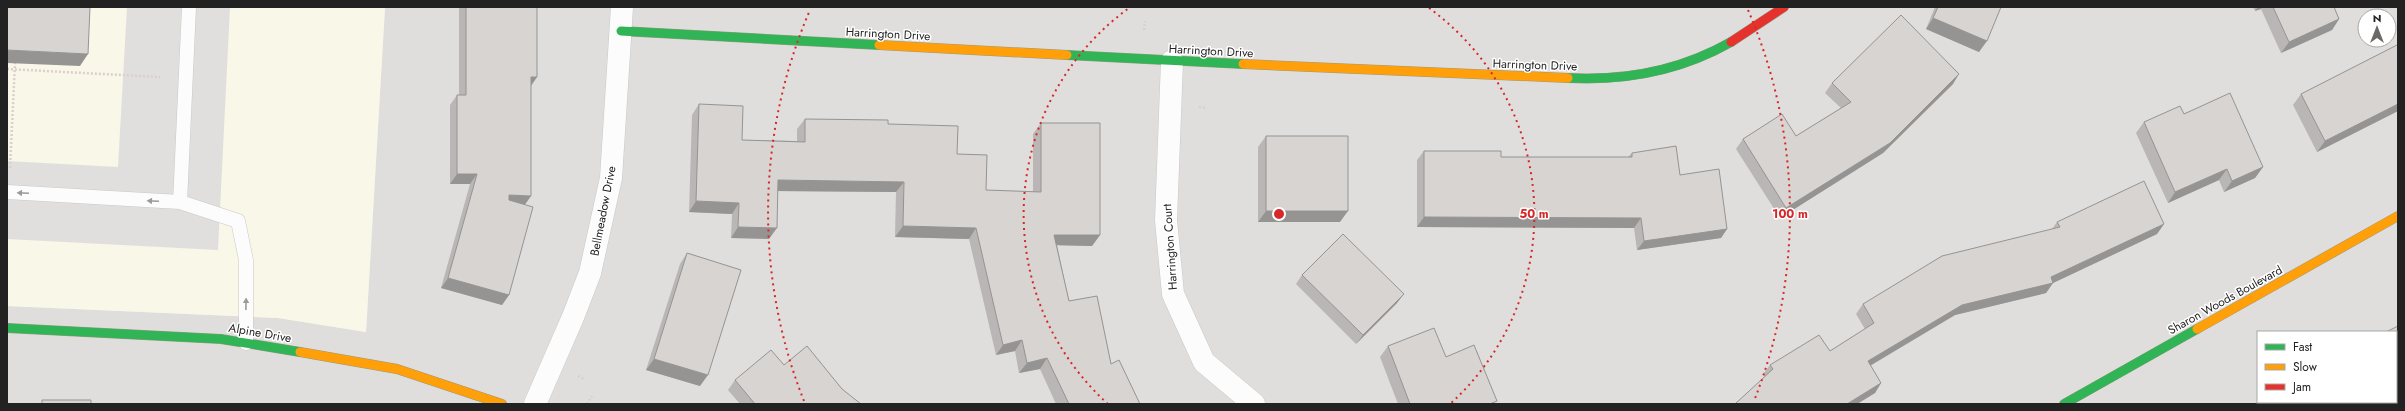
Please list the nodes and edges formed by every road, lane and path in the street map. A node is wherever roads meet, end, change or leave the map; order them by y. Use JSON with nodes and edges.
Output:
{"nodes":[{"id":1,"x":189,"y":7,"type":"edge"},
{"id":2,"x":622,"y":7,"type":"edge"},
{"id":3,"x":1784,"y":7,"type":"edge"},
{"id":4,"x":1145,"y":21,"type":"dead end"},
{"id":5,"x":621,"y":31,"type":"junction"},
{"id":6,"x":1143,"y":34,"type":"dead end"},
{"id":7,"x":1172,"y":61,"type":"junction"},
{"id":8,"x":15,"y":63,"type":"edge"},
{"id":9,"x":7,"y":69,"type":"edge"},
{"id":10,"x":15,"y":70,"type":"junction"},
{"id":11,"x":186,"y":79,"type":"junction"},
{"id":12,"x":8,"y":192,"type":"edge"},
{"id":13,"x":180,"y":202,"type":"junction"},
{"id":14,"x":2398,"y":216,"type":"edge"},
{"id":15,"x":7,"y":328,"type":"edge"},
{"id":16,"x":246,"y":343,"type":"junction"},
{"id":17,"x":592,"y":396,"type":"dead end"},
{"id":18,"x":502,"y":404,"type":"edge"},
{"id":19,"x":535,"y":404,"type":"edge"},
{"id":20,"x":587,"y":404,"type":"edge"},
{"id":21,"x":1254,"y":404,"type":"edge"},
{"id":22,"x":2064,"y":404,"type":"edge"}],
"edges":[{"from":1,"to":11,"type":"lane"},
{"from":2,"to":5,"type":"street","name":"Bellmeadow Drive"},
{"from":3,"to":7,"type":"street","name":"Harrington Drive"},
{"from":4,"to":6,"type":"path"},
{"from":5,"to":7,"type":"street","name":"Harrington Drive"},
{"from":5,"to":19,"type":"street","name":"Bellmeadow Drive"},
{"from":7,"to":21,"type":"street","name":"Harrington Court"},
{"from":8,"to":10,"type":"path"},
{"from":9,"to":10,"type":"path"},
{"from":10,"to":11,"type":"path"},
{"from":10,"to":12,"type":"path"},
{"from":11,"to":13,"type":"lane"},
{"from":13,"to":12,"type":"lane","one_way":true},
{"from":16,"to":13,"type":"lane","one_way":true},
{"from":14,"to":22,"type":"street","name":"Sharon Woods Boulevard"},
{"from":15,"to":16,"type":"street","name":"Alpine Drive"},
{"from":16,"to":18,"type":"street","name":"Alpine Drive"},
{"from":17,"to":20,"type":"path"}]}
